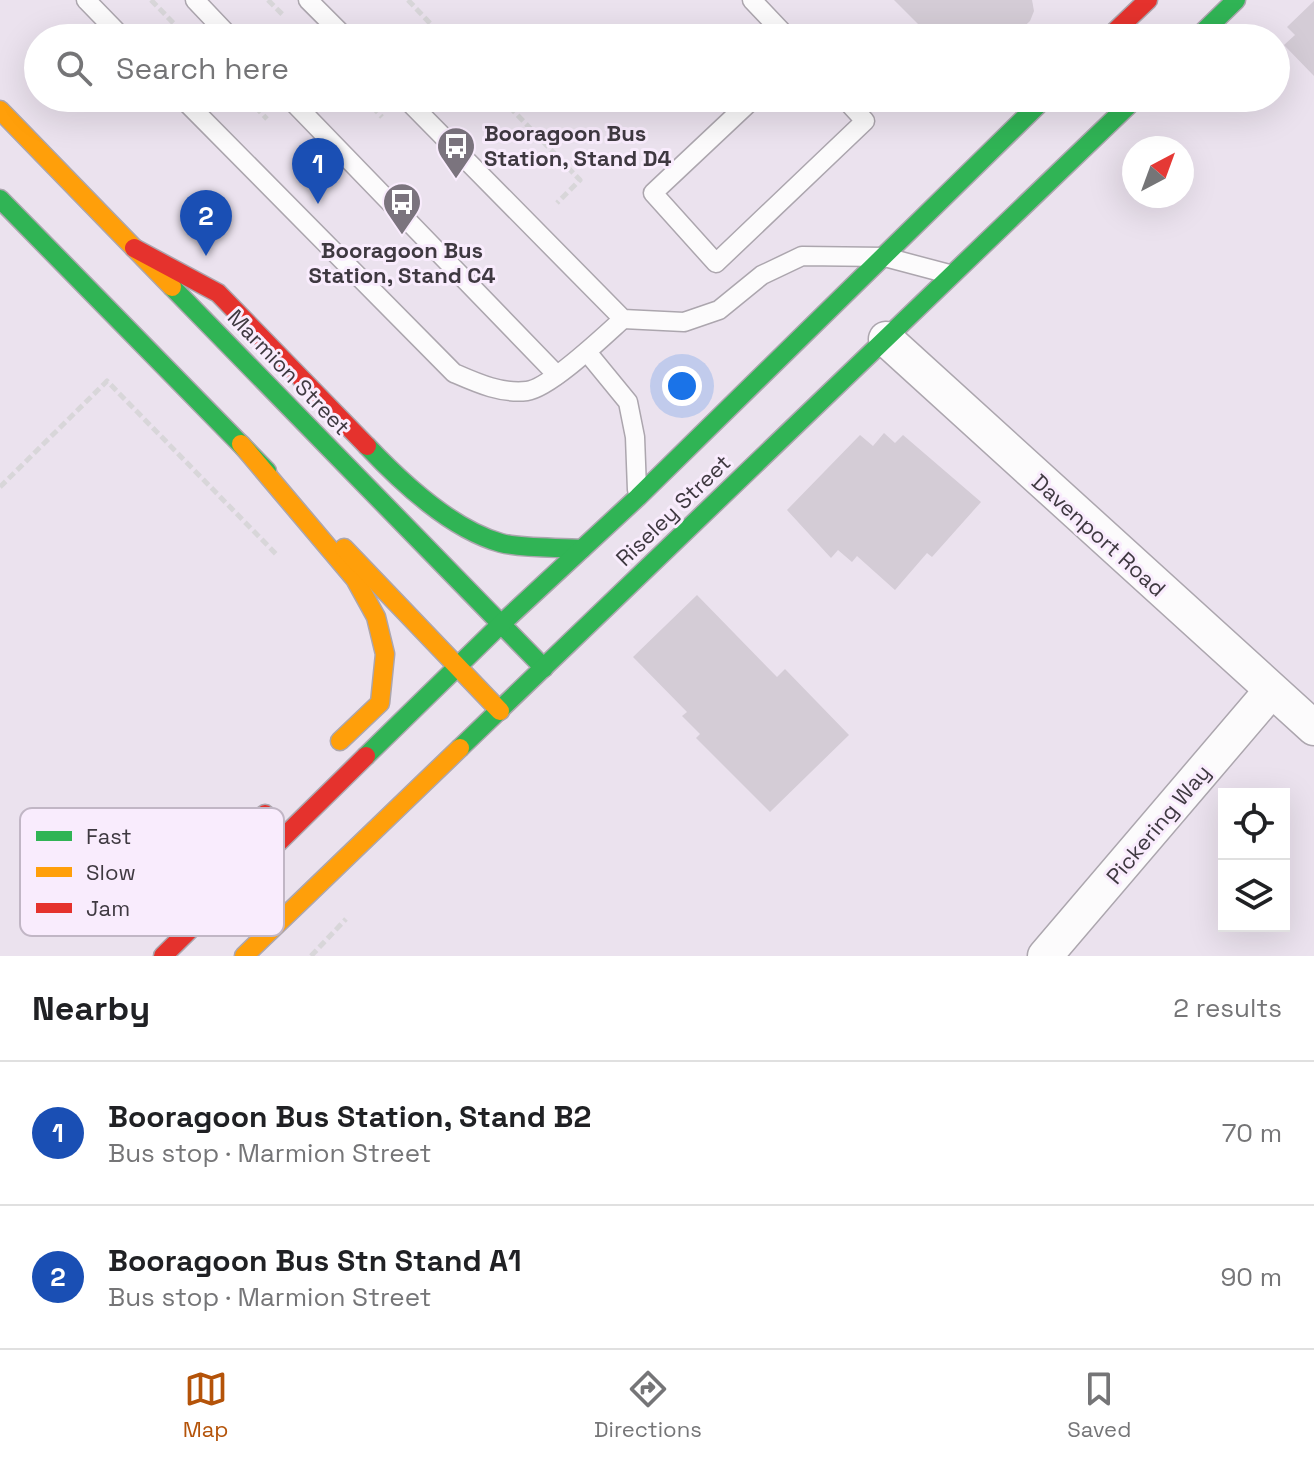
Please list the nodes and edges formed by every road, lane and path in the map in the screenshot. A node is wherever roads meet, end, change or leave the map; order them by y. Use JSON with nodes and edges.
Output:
{"nodes":[{"id":1,"x":86,"y":0,"type":"edge"},
{"id":2,"x":151,"y":0,"type":"edge"},
{"id":3,"x":195,"y":0,"type":"edge"},
{"id":4,"x":308,"y":0,"type":"edge"},
{"id":5,"x":408,"y":0,"type":"edge"},
{"id":6,"x":752,"y":0,"type":"edge"},
{"id":7,"x":1148,"y":0,"type":"edge"},
{"id":8,"x":1236,"y":0,"type":"edge"},
{"id":9,"x":1103,"y":13,"type":"dead end"},
{"id":10,"x":109,"y":24,"type":"edge"},
{"id":11,"x":174,"y":24,"type":"edge"},
{"id":12,"x":218,"y":24,"type":"edge"},
{"id":13,"x":332,"y":24,"type":"edge"},
{"id":14,"x":431,"y":24,"type":"edge"},
{"id":15,"x":775,"y":24,"type":"edge"},
{"id":16,"x":1100,"y":24,"type":"edge"},
{"id":17,"x":1123,"y":24,"type":"edge"},
{"id":18,"x":1211,"y":24,"type":"edge"},
{"id":19,"x":0,"y":110,"type":"edge"},
{"id":20,"x":196,"y":112,"type":"edge"},
{"id":21,"x":303,"y":112,"type":"edge"},
{"id":22,"x":419,"y":112,"type":"edge"},
{"id":23,"x":514,"y":112,"type":"edge"},
{"id":24,"x":739,"y":112,"type":"edge"},
{"id":25,"x":857,"y":112,"type":"edge"},
{"id":26,"x":1031,"y":112,"type":"edge"},
{"id":27,"x":1122,"y":112,"type":"edge"},
{"id":28,"x":0,"y":199,"type":"edge"},
{"id":29,"x":557,"y":203,"type":"dead end"},
{"id":30,"x":134,"y":248,"type":"junction"},
{"id":31,"x":885,"y":257,"type":"junction"},
{"id":32,"x":953,"y":275,"type":"junction"},
{"id":33,"x":623,"y":319,"type":"junction"},
{"id":34,"x":886,"y":339,"type":"junction"},
{"id":35,"x":587,"y":352,"type":"junction"},
{"id":36,"x":557,"y":375,"type":"junction"},
{"id":37,"x":241,"y":444,"type":"junction"},
{"id":38,"x":0,"y":487,"type":"edge"},
{"id":39,"x":638,"y":497,"type":"junction"},
{"id":40,"x":582,"y":549,"type":"junction"},
{"id":41,"x":279,"y":557,"type":"dead end"},
{"id":42,"x":500,"y":625,"type":"junction"},
{"id":43,"x":458,"y":666,"type":"junction"},
{"id":44,"x":544,"y":668,"type":"junction"},
{"id":45,"x":1271,"y":691,"type":"junction"},
{"id":46,"x":500,"y":711,"type":"junction"},
{"id":47,"x":1314,"y":728,"type":"edge"},
{"id":48,"x":323,"y":758,"type":"dead end"},
{"id":49,"x":278,"y":801,"type":"dead end"},
{"id":50,"x":271,"y":808,"type":"edge"},
{"id":51,"x":284,"y":837,"type":"edge"},
{"id":52,"x":284,"y":918,"type":"edge"},
{"id":53,"x":182,"y":936,"type":"edge"},
{"id":54,"x":184,"y":936,"type":"edge"},
{"id":55,"x":265,"y":936,"type":"edge"},
{"id":56,"x":181,"y":939,"type":"junction"},
{"id":57,"x":163,"y":956,"type":"edge"},
{"id":58,"x":244,"y":956,"type":"edge"},
{"id":59,"x":1045,"y":956,"type":"edge"}],
"edges":[{"from":1,"to":10,"type":"lane"},
{"from":2,"to":11,"type":"path"},
{"from":3,"to":12,"type":"lane"},
{"from":4,"to":13,"type":"lane"},
{"from":5,"to":14,"type":"path"},
{"from":6,"to":15,"type":"lane"},
{"from":7,"to":17,"type":"main road"},
{"from":8,"to":18,"type":"main road"},
{"from":9,"to":16,"type":"main road"},
{"from":19,"to":30,"type":"main road","name":"Marmion Street"},
{"from":20,"to":36,"type":"lane"},
{"from":21,"to":36,"type":"lane"},
{"from":22,"to":33,"type":"lane"},
{"from":23,"to":29,"type":"path"},
{"from":24,"to":25,"type":"lane"},
{"from":26,"to":31,"type":"main road","name":"Riseley Street"},
{"from":27,"to":32,"type":"main road","name":"Riseley Street"},
{"from":28,"to":37,"type":"main road"},
{"from":30,"to":40,"type":"main road"},
{"from":30,"to":42,"type":"main road","name":"Marmion Street"},
{"from":31,"to":32,"type":"lane"},
{"from":31,"to":33,"type":"lane"},
{"from":31,"to":39,"type":"main road","name":"Riseley Street"},
{"from":32,"to":34,"type":"main road","name":"Riseley Street"},
{"from":33,"to":35,"type":"lane"},
{"from":34,"to":44,"type":"main road","name":"Riseley Street"},
{"from":34,"to":45,"type":"street","name":"Davenport Road"},
{"from":35,"to":36,"type":"lane"},
{"from":35,"to":39,"type":"lane"},
{"from":37,"to":43,"type":"main road"},
{"from":37,"to":48,"type":"main road"},
{"from":38,"to":41,"type":"path"},
{"from":39,"to":40,"type":"main road","name":"Riseley Street"},
{"from":40,"to":42,"type":"main road","name":"Riseley Street"},
{"from":42,"to":43,"type":"main road","name":"Riseley Street"},
{"from":42,"to":44,"type":"main road","name":"Marmion Street"},
{"from":43,"to":46,"type":"main road"},
{"from":43,"to":51,"type":"main road","name":"Riseley Street"},
{"from":44,"to":46,"type":"main road","name":"Riseley Street"},
{"from":45,"to":47,"type":"street","name":"Davenport Road"},
{"from":45,"to":59,"type":"street","name":"Pickering Way"},
{"from":46,"to":52,"type":"main road","name":"Riseley Street"},
{"from":49,"to":50,"type":"main road"},
{"from":53,"to":56,"type":"main road"},
{"from":54,"to":56,"type":"main road","name":"Riseley Street"},
{"from":55,"to":58,"type":"main road","name":"Riseley Street"},
{"from":56,"to":57,"type":"main road","name":"Riseley Street"}]}
